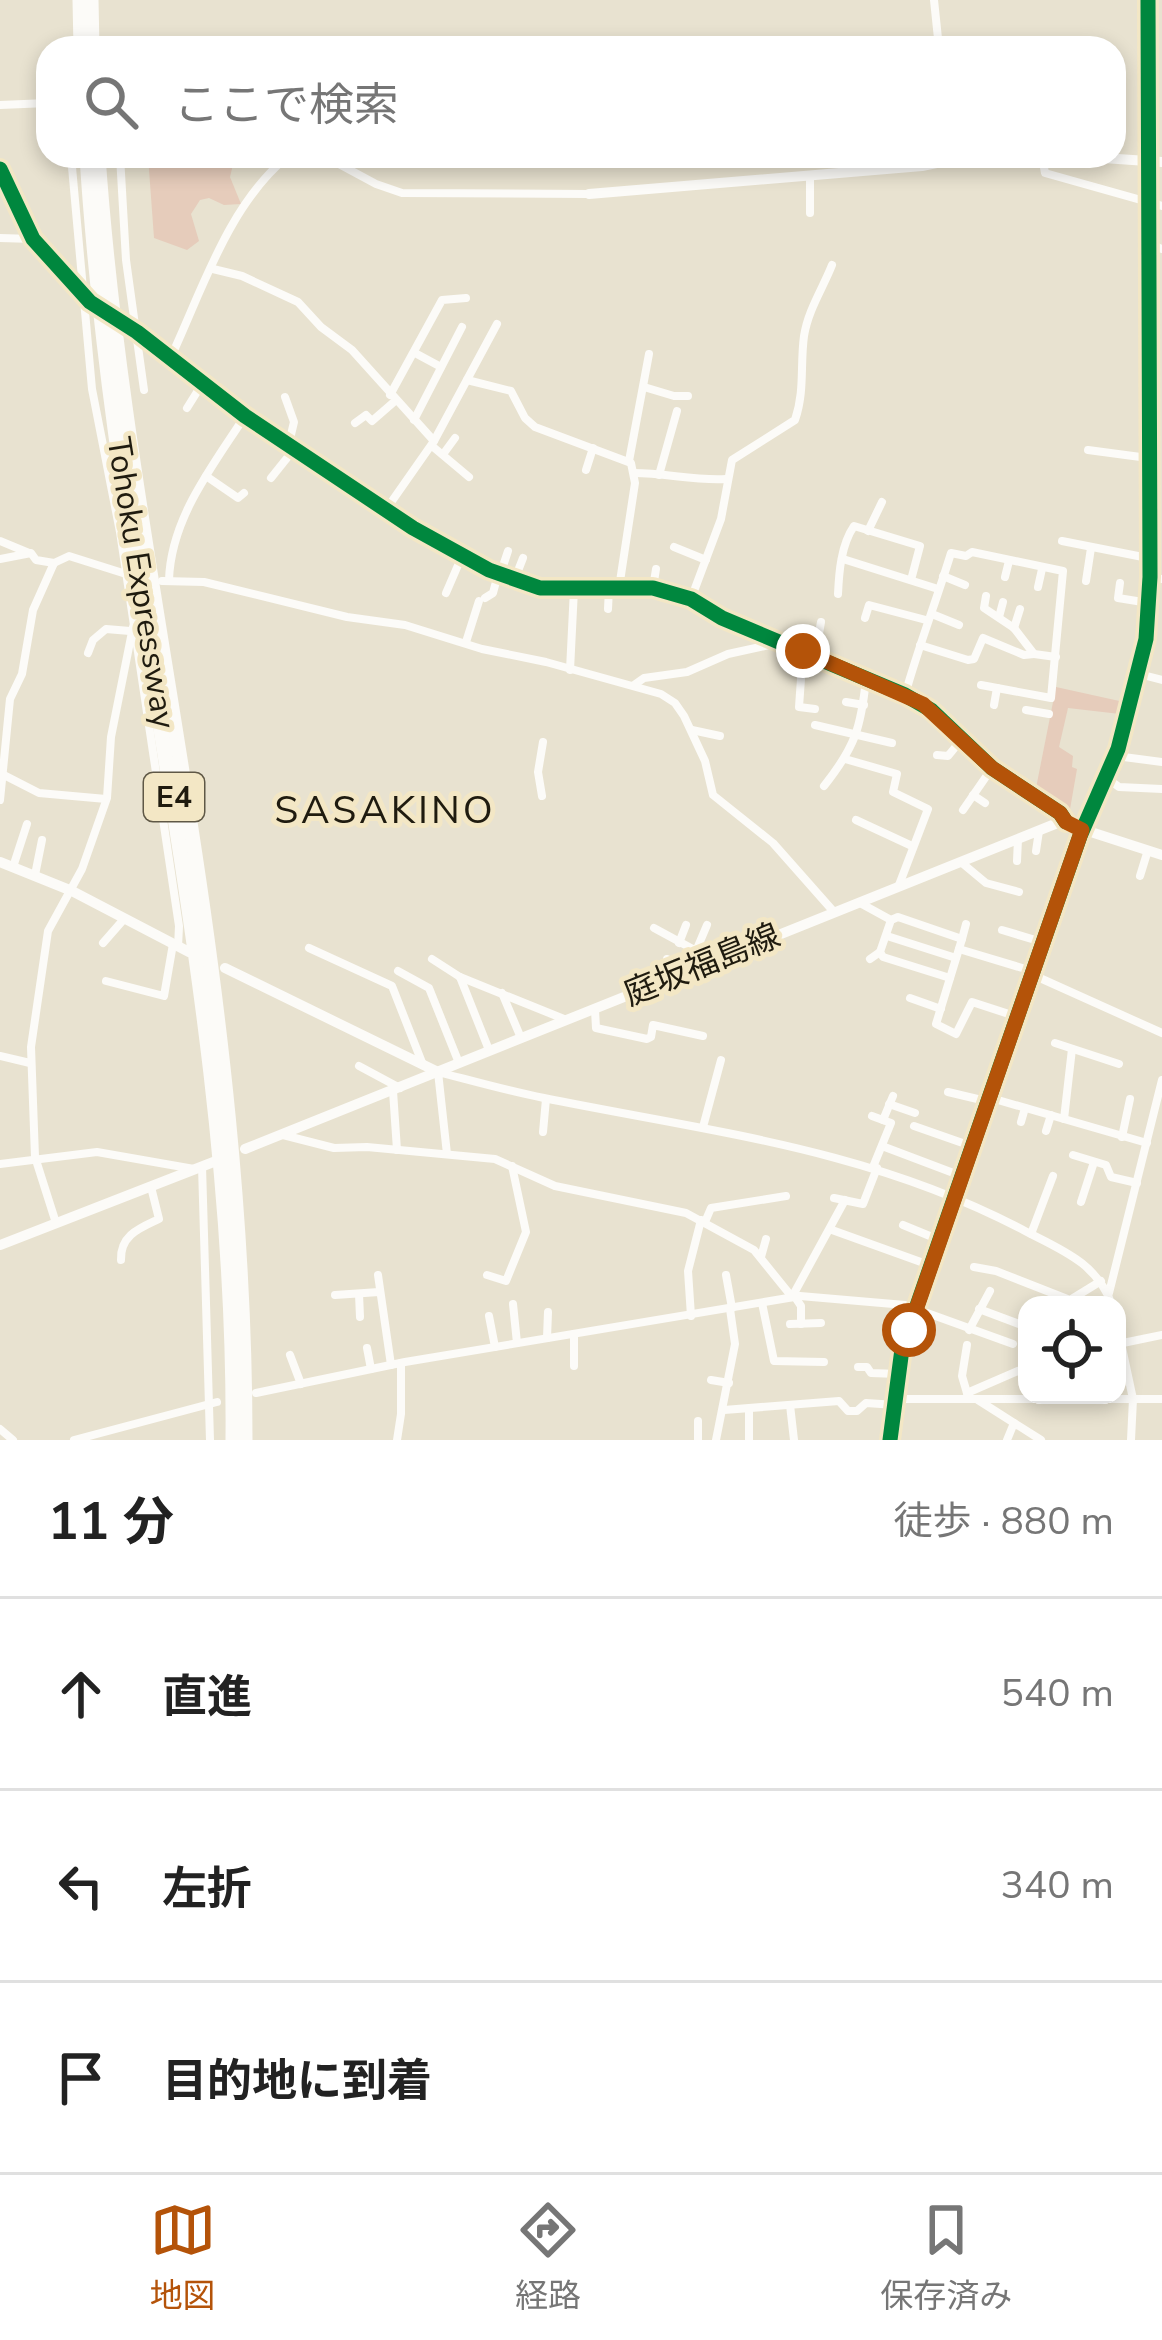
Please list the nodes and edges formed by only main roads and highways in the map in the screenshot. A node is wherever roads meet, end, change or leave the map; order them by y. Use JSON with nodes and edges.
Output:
{"nodes":[{"id":1,"x":80,"y":0,"type":"edge"},
{"id":2,"x":91,"y":0,"type":"edge"},
{"id":3,"x":81,"y":36,"type":"edge"},
{"id":4,"x":92,"y":36,"type":"edge"},
{"id":5,"x":88,"y":168,"type":"edge"},
{"id":6,"x":99,"y":168,"type":"edge"},
{"id":7,"x":233,"y":1440,"type":"edge"},
{"id":8,"x":245,"y":1440,"type":"edge"}],
"edges":[{"from":1,"to":3,"type":"highway"},
{"from":2,"to":4,"type":"highway"},
{"from":5,"to":7,"type":"highway","name":"Tohoku Expressway","number":"E4"},
{"from":6,"to":8,"type":"highway","name":"Tohoku Expressway","number":"E4"}]}
